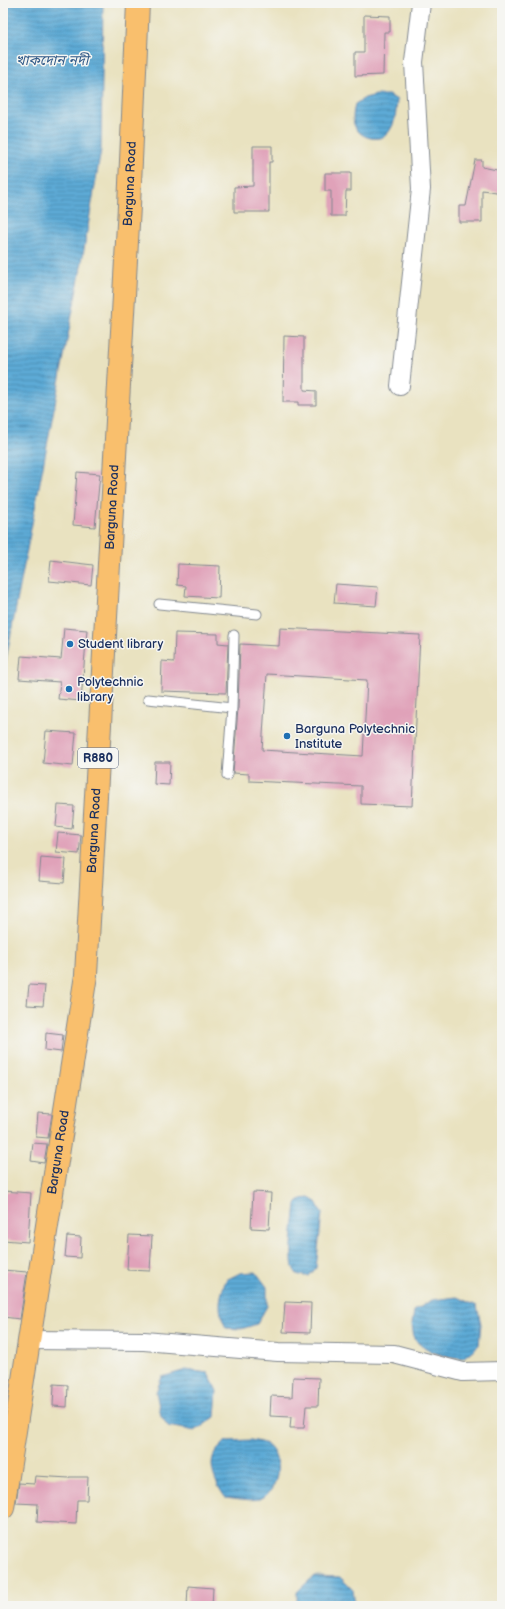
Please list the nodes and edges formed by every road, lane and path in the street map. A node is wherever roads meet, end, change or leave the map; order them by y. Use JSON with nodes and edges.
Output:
{"nodes":[{"id":1,"x":138,"y":3,"type":"edge"},
{"id":2,"x":421,"y":3,"type":"edge"},
{"id":3,"x":400,"y":386,"type":"dead end"},
{"id":4,"x":159,"y":604,"type":"dead end"},
{"id":5,"x":257,"y":614,"type":"dead end"},
{"id":6,"x":234,"y":635,"type":"dead end"},
{"id":7,"x":148,"y":699,"type":"dead end"},
{"id":8,"x":232,"y":708,"type":"junction"},
{"id":9,"x":227,"y":776,"type":"dead end"},
{"id":10,"x":29,"y":1340,"type":"junction"},
{"id":11,"x":502,"y":1371,"type":"edge"},
{"id":12,"x":3,"y":1508,"type":"edge"}],
"edges":[{"from":1,"to":10,"type":"main road","name":"Barguna Road","number":"R880"},
{"from":2,"to":3,"type":"street"},
{"from":4,"to":5,"type":"lane"},
{"from":6,"to":8,"type":"lane"},
{"from":7,"to":8,"type":"lane"},
{"from":8,"to":9,"type":"lane"},
{"from":10,"to":11,"type":"street"},
{"from":10,"to":12,"type":"main road","name":"Barguna Road","number":"R880"}]}
